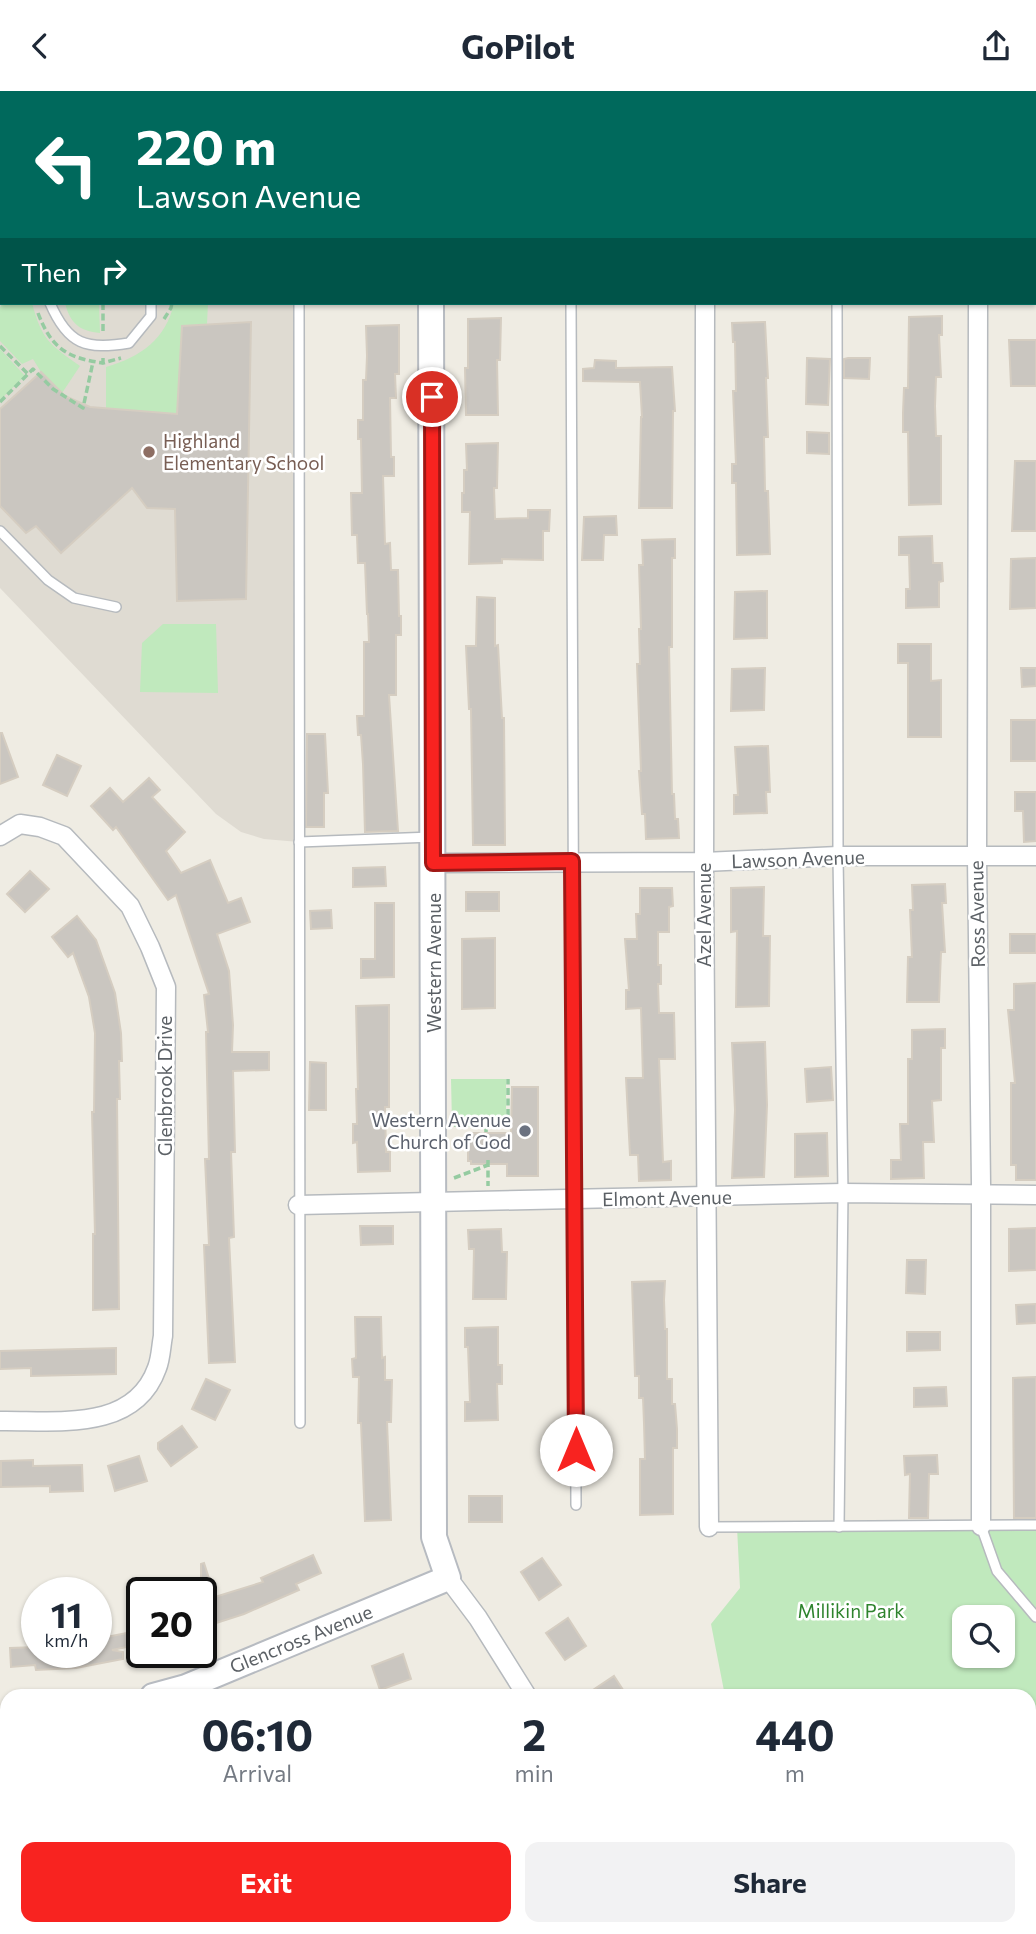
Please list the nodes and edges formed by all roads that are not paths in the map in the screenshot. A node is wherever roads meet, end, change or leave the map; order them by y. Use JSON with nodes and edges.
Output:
{"nodes":[{"id":1,"x":51,"y":305,"type":"edge"},
{"id":2,"x":152,"y":305,"type":"edge"},
{"id":3,"x":299,"y":305,"type":"edge"},
{"id":4,"x":431,"y":305,"type":"edge"},
{"id":5,"x":571,"y":305,"type":"edge"},
{"id":6,"x":705,"y":305,"type":"edge"},
{"id":7,"x":837,"y":305,"type":"edge"},
{"id":8,"x":978,"y":305,"type":"edge"},
{"id":9,"x":0,"y":531,"type":"edge"},
{"id":10,"x":116,"y":607,"type":"dead end"},
{"id":11,"x":0,"y":836,"type":"edge"},
{"id":12,"x":434,"y":837,"type":"junction"},
{"id":13,"x":299,"y":842,"type":"junction"},
{"id":14,"x":838,"y":856,"type":"junction"},
{"id":15,"x":1036,"y":856,"type":"edge"},
{"id":16,"x":976,"y":858,"type":"junction"},
{"id":17,"x":572,"y":861,"type":"junction"},
{"id":18,"x":704,"y":862,"type":"junction"},
{"id":19,"x":433,"y":863,"type":"junction"},
{"id":20,"x":843,"y":1193,"type":"junction"},
{"id":21,"x":981,"y":1194,"type":"junction"},
{"id":22,"x":1036,"y":1195,"type":"edge"},
{"id":23,"x":705,"y":1197,"type":"junction"},
{"id":24,"x":576,"y":1199,"type":"junction"},
{"id":25,"x":434,"y":1202,"type":"junction"},
{"id":26,"x":298,"y":1205,"type":"junction"},
{"id":27,"x":0,"y":1420,"type":"edge"},
{"id":28,"x":300,"y":1423,"type":"dead end"},
{"id":29,"x":576,"y":1505,"type":"dead end"},
{"id":30,"x":1036,"y":1525,"type":"edge"},
{"id":31,"x":981,"y":1526,"type":"junction"},
{"id":32,"x":709,"y":1527,"type":"joint"},
{"id":33,"x":839,"y":1527,"type":"junction"},
{"id":34,"x":448,"y":1579,"type":"junction"},
{"id":35,"x":1036,"y":1617,"type":"edge"},
{"id":36,"x":194,"y":1689,"type":"edge"},
{"id":37,"x":523,"y":1689,"type":"edge"}],
"edges":[{"from":1,"to":2,"type":"lane"},
{"from":3,"to":13,"type":"lane"},
{"from":4,"to":12,"type":"street","name":"Western Avenue"},
{"from":5,"to":17,"type":"lane"},
{"from":6,"to":18,"type":"street","name":"Azel Avenue"},
{"from":7,"to":14,"type":"lane"},
{"from":8,"to":16,"type":"street","name":"Ross Avenue"},
{"from":9,"to":10,"type":"lane"},
{"from":11,"to":27,"type":"street","name":"Glenbrook Drive"},
{"from":12,"to":13,"type":"lane"},
{"from":12,"to":19,"type":"street","name":"Western Avenue"},
{"from":13,"to":26,"type":"lane"},
{"from":14,"to":16,"type":"street","name":"Lawson Avenue"},
{"from":14,"to":18,"type":"street","name":"Lawson Avenue"},
{"from":14,"to":20,"type":"lane"},
{"from":15,"to":16,"type":"street","name":"Lawson Avenue"},
{"from":16,"to":21,"type":"street","name":"Ross Avenue"},
{"from":17,"to":18,"type":"street","name":"Lawson Avenue"},
{"from":17,"to":19,"type":"street","name":"Lawson Avenue"},
{"from":17,"to":24,"type":"lane"},
{"from":18,"to":23,"type":"street","name":"Azel Avenue"},
{"from":19,"to":25,"type":"street","name":"Western Avenue"},
{"from":20,"to":21,"type":"street","name":"Elmont Avenue"},
{"from":20,"to":23,"type":"street","name":"Elmont Avenue"},
{"from":20,"to":33,"type":"lane"},
{"from":21,"to":22,"type":"street","name":"Elmont Avenue"},
{"from":21,"to":31,"type":"street","name":"Ross Avenue"},
{"from":23,"to":24,"type":"street","name":"Elmont Avenue"},
{"from":23,"to":32,"type":"street","name":"Azel Avenue"},
{"from":24,"to":25,"type":"street","name":"Elmont Avenue"},
{"from":24,"to":29,"type":"lane"},
{"from":25,"to":26,"type":"street","name":"Elmont Avenue"},
{"from":25,"to":34,"type":"street","name":"Western Avenue"},
{"from":26,"to":28,"type":"lane"},
{"from":30,"to":31,"type":"lane"},
{"from":31,"to":33,"type":"lane"},
{"from":31,"to":35,"type":"lane"},
{"from":32,"to":33,"type":"lane"},
{"from":34,"to":36,"type":"street","name":"Glencross Avenue"},
{"from":34,"to":37,"type":"street"}]}
